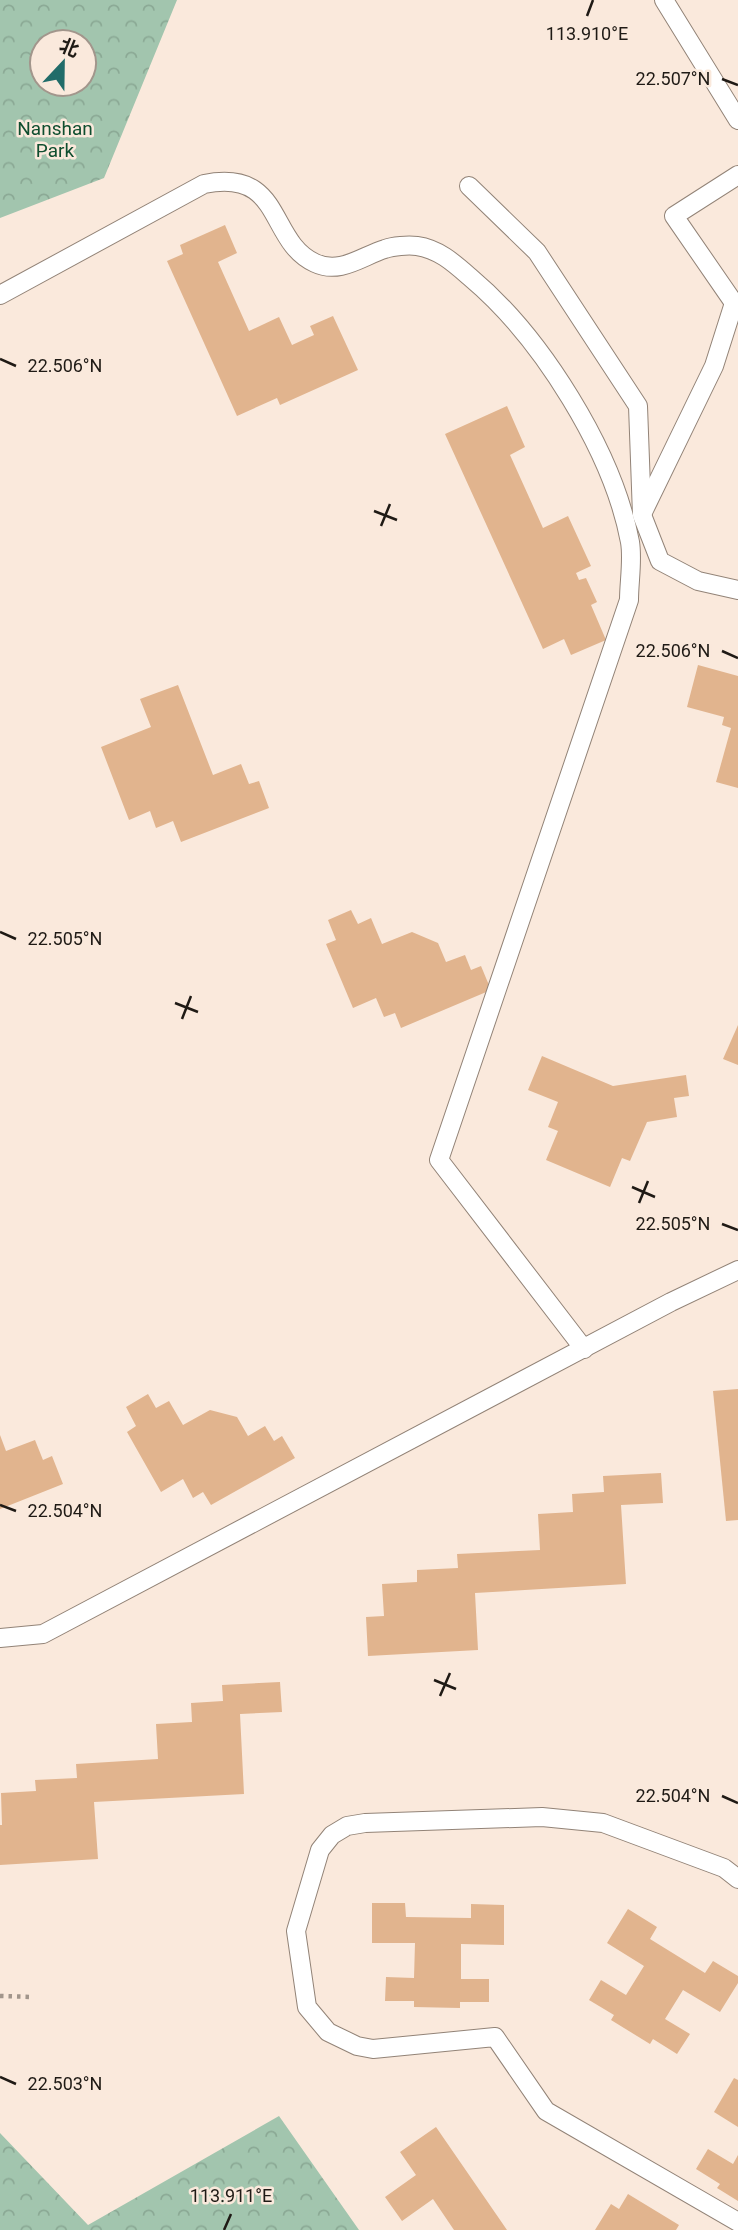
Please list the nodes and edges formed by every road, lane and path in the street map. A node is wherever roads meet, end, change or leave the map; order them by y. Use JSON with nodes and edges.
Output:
{"nodes":[{"id":1,"x":664,"y":0,"type":"edge"},
{"id":2,"x":738,"y":120,"type":"edge"},
{"id":3,"x":738,"y":175,"type":"edge"},
{"id":4,"x":469,"y":186,"type":"dead end"},
{"id":5,"x":0,"y":295,"type":"edge"},
{"id":6,"x":642,"y":515,"type":"junction"},
{"id":7,"x":738,"y":590,"type":"edge"},
{"id":8,"x":738,"y":1270,"type":"edge"},
{"id":9,"x":584,"y":1349,"type":"junction"},
{"id":10,"x":0,"y":1637,"type":"edge"},
{"id":11,"x":738,"y":1879,"type":"edge"},
{"id":12,"x":0,"y":1996,"type":"edge"},
{"id":13,"x":33,"y":1997,"type":"dead end"},
{"id":14,"x":738,"y":2222,"type":"edge"}],
"edges":[{"from":1,"to":2,"type":"lane"},
{"from":3,"to":6,"type":"lane"},
{"from":4,"to":6,"type":"lane"},
{"from":5,"to":9,"type":"lane"},
{"from":6,"to":7,"type":"lane"},
{"from":8,"to":9,"type":"lane"},
{"from":9,"to":10,"type":"lane"},
{"from":11,"to":14,"type":"lane"},
{"from":12,"to":13,"type":"path"}]}
